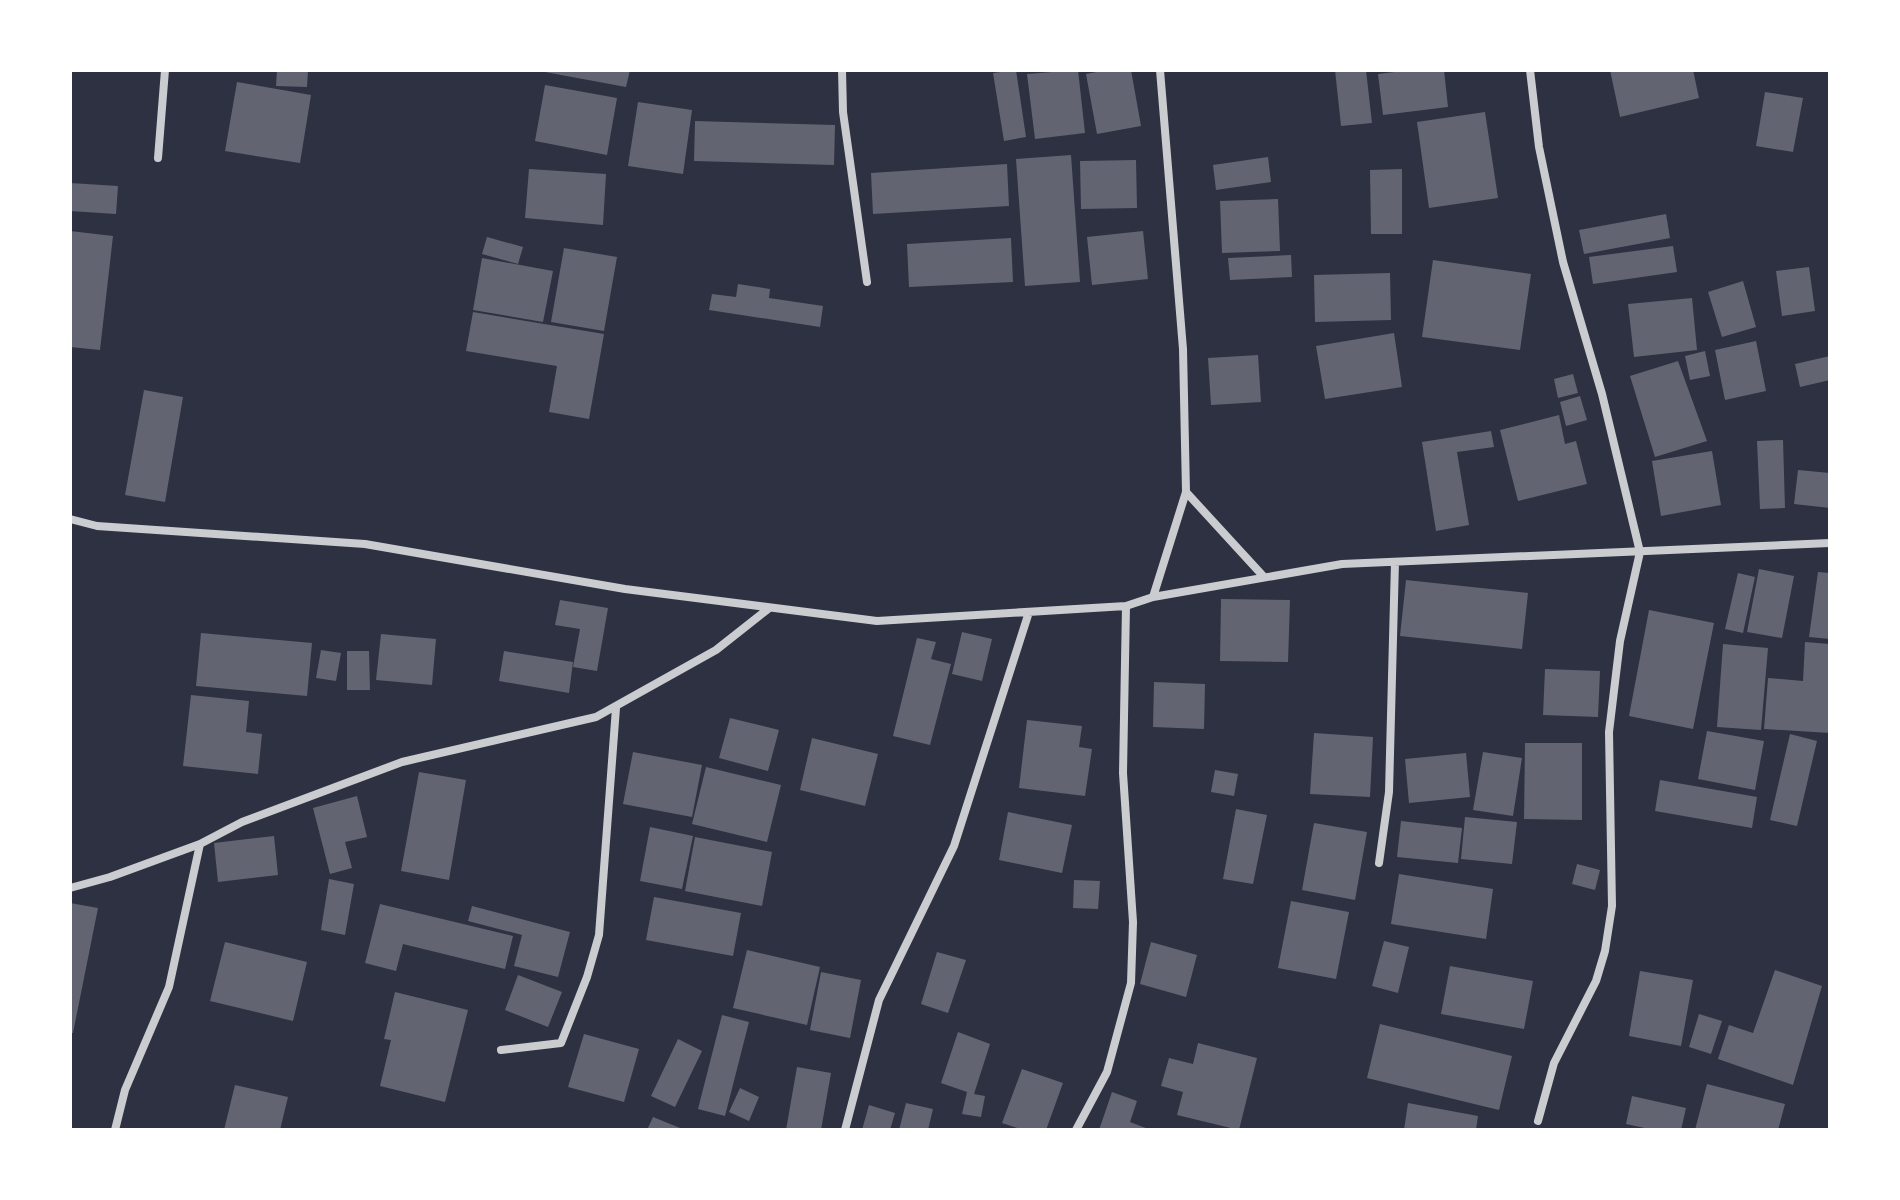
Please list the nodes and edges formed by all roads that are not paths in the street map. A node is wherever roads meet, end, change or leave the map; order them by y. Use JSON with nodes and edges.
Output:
{"nodes":[{"id":1,"x":165,"y":70,"type":"edge"},
{"id":2,"x":842,"y":70,"type":"edge"},
{"id":3,"x":1160,"y":70,"type":"edge"},
{"id":4,"x":1530,"y":70,"type":"edge"},
{"id":5,"x":158,"y":158,"type":"dead end"},
{"id":6,"x":867,"y":282,"type":"dead end"},
{"id":7,"x":1186,"y":492,"type":"junction"},
{"id":8,"x":70,"y":519,"type":"edge"},
{"id":9,"x":1830,"y":543,"type":"edge"},
{"id":10,"x":1640,"y":552,"type":"junction"},
{"id":11,"x":1395,"y":562,"type":"junction"},
{"id":12,"x":1264,"y":577,"type":"junction"},
{"id":13,"x":1153,"y":597,"type":"junction"},
{"id":14,"x":1126,"y":606,"type":"junction"},
{"id":15,"x":768,"y":609,"type":"junction"},
{"id":16,"x":1029,"y":612,"type":"junction"},
{"id":17,"x":616,"y":708,"type":"junction"},
{"id":18,"x":200,"y":844,"type":"junction"},
{"id":19,"x":1379,"y":863,"type":"dead end"},
{"id":20,"x":70,"y":888,"type":"edge"},
{"id":21,"x":501,"y":1050,"type":"dead end"},
{"id":22,"x":1538,"y":1121,"type":"dead end"},
{"id":23,"x":115,"y":1130,"type":"edge"},
{"id":24,"x":845,"y":1130,"type":"edge"},
{"id":25,"x":1076,"y":1130,"type":"edge"}],
"edges":[{"from":1,"to":5,"type":"street"},
{"from":2,"to":6,"type":"street"},
{"from":3,"to":7,"type":"street"},
{"from":4,"to":10,"type":"street"},
{"from":7,"to":12,"type":"street"},
{"from":7,"to":13,"type":"street"},
{"from":8,"to":15,"type":"street"},
{"from":9,"to":10,"type":"street"},
{"from":10,"to":11,"type":"street"},
{"from":10,"to":22,"type":"street"},
{"from":11,"to":12,"type":"street"},
{"from":11,"to":19,"type":"street"},
{"from":12,"to":13,"type":"street"},
{"from":13,"to":14,"type":"street"},
{"from":14,"to":16,"type":"street"},
{"from":14,"to":25,"type":"street"},
{"from":15,"to":16,"type":"street"},
{"from":15,"to":17,"type":"street"},
{"from":16,"to":24,"type":"street"},
{"from":17,"to":18,"type":"street"},
{"from":17,"to":21,"type":"street"},
{"from":18,"to":20,"type":"street"},
{"from":18,"to":23,"type":"street"}]}
